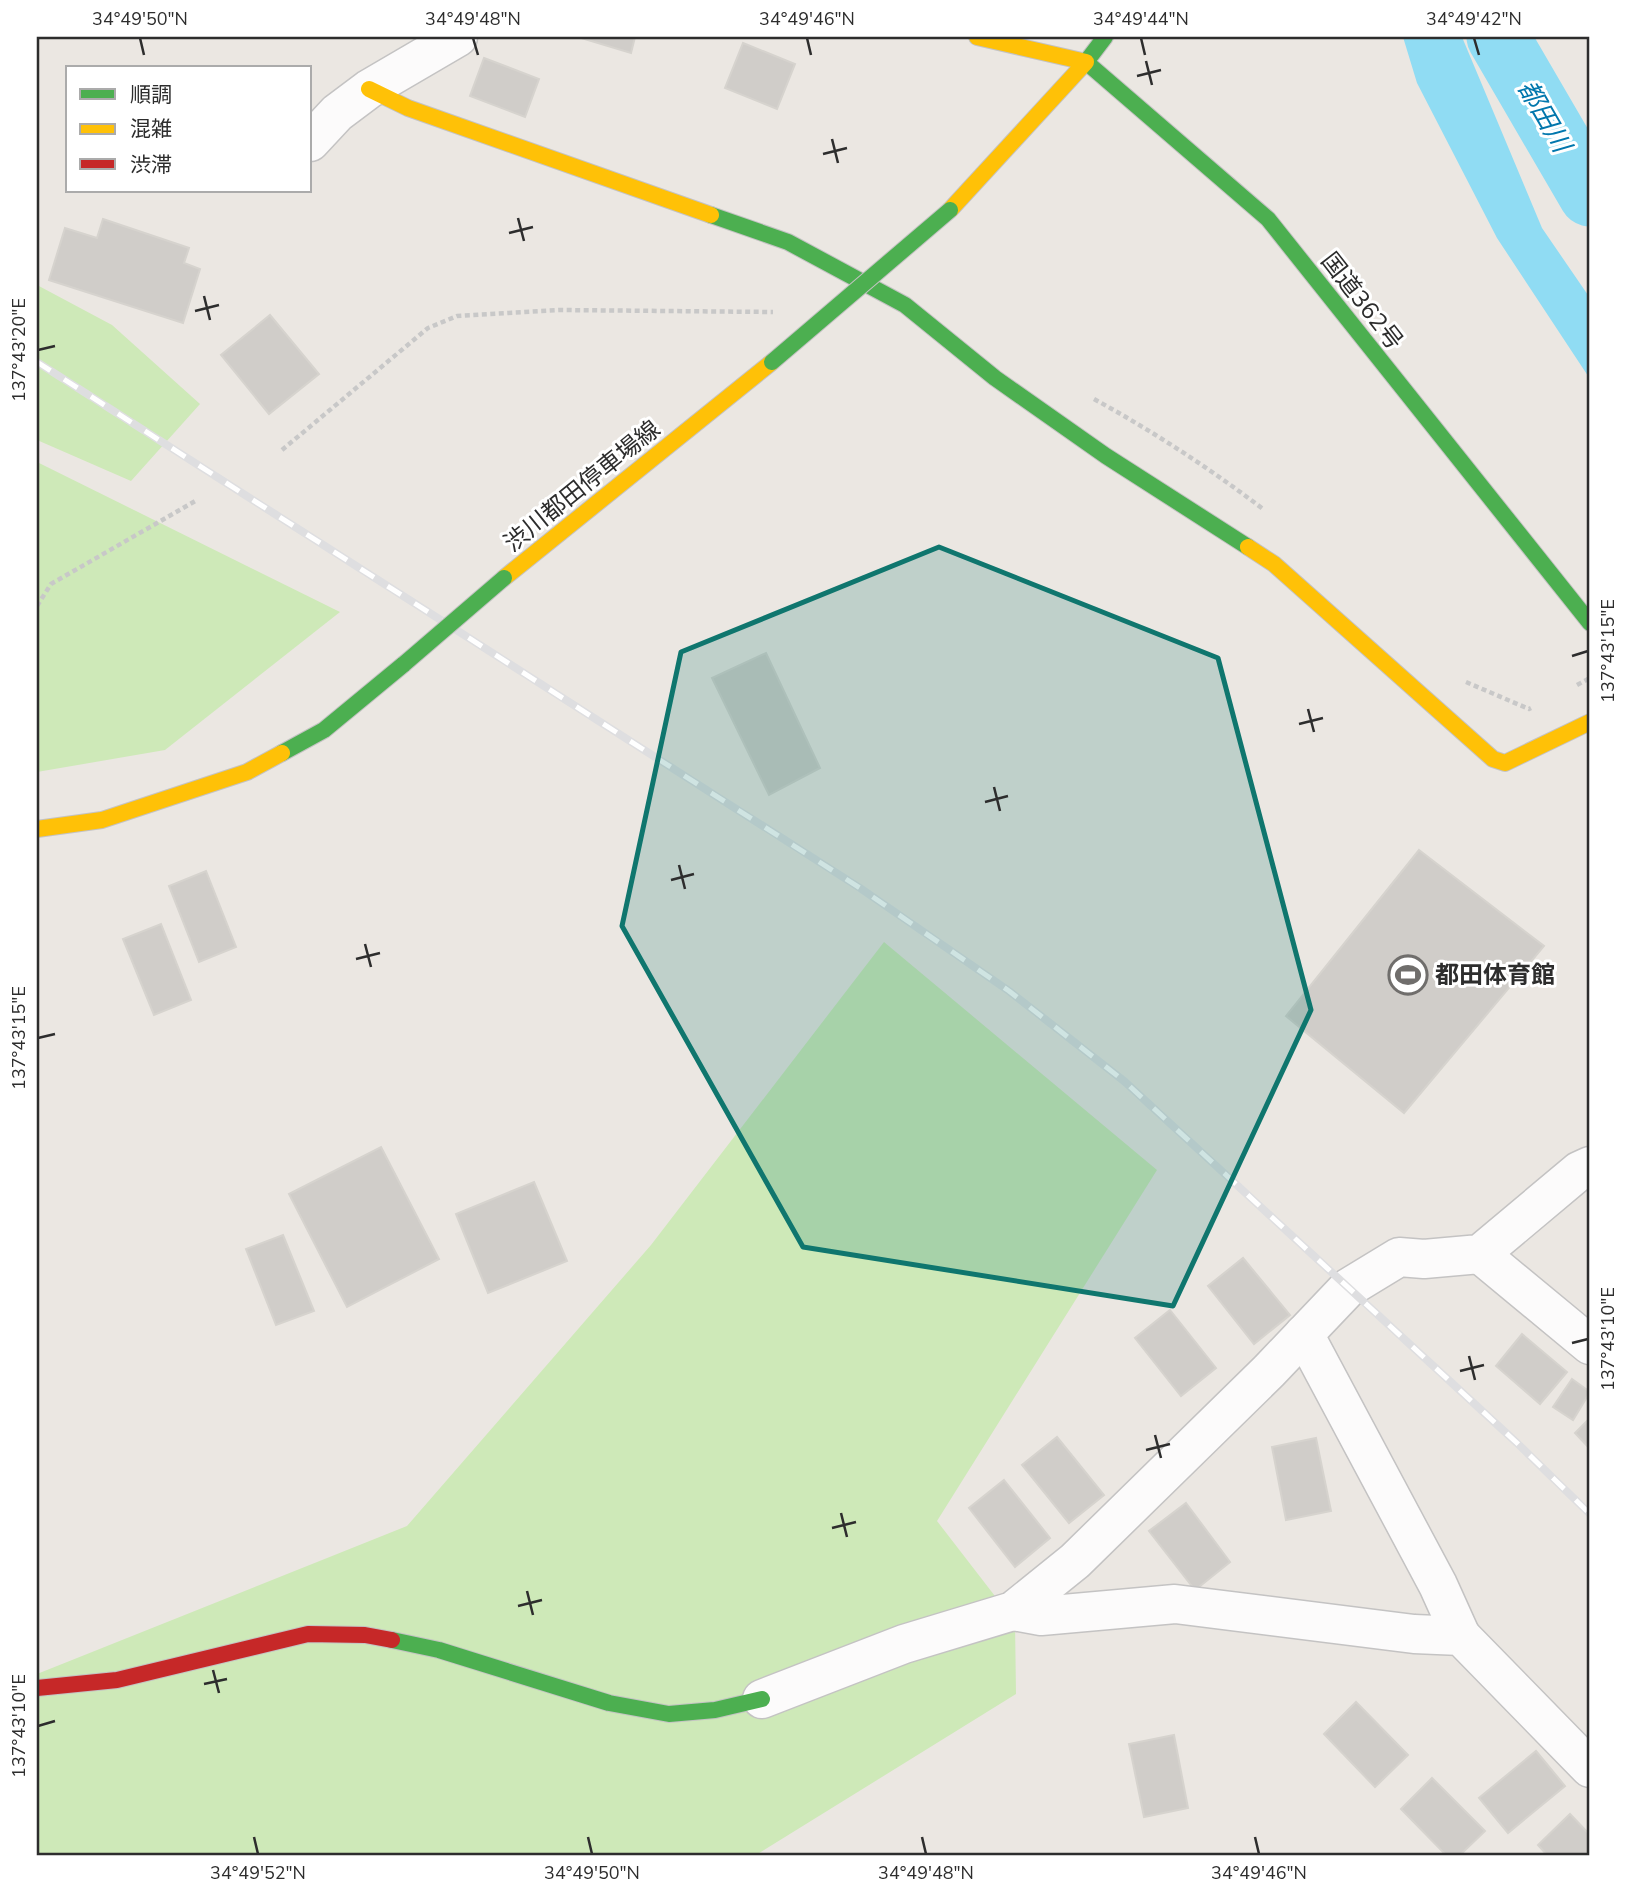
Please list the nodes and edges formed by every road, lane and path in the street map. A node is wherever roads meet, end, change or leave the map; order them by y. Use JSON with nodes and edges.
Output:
{"nodes":[{"id":1,"x":458,"y":37,"type":"edge"},
{"id":2,"x":977,"y":37,"type":"edge"},
{"id":3,"x":1105,"y":37,"type":"edge"},
{"id":4,"x":1086,"y":62,"type":"junction"},
{"id":5,"x":369,"y":89,"type":"junction"},
{"id":6,"x":312,"y":140,"type":"edge"},
{"id":7,"x":778,"y":312,"type":"dead end"},
{"id":8,"x":282,"y":450,"type":"dead end"},
{"id":9,"x":197,"y":500,"type":"dead end"},
{"id":10,"x":37,"y":606,"type":"edge"},
{"id":11,"x":1590,"y":623,"type":"edge"},
{"id":12,"x":1590,"y":722,"type":"edge"},
{"id":13,"x":37,"y":829,"type":"edge"},
{"id":14,"x":1590,"y":1166,"type":"edge"},
{"id":15,"x":1480,"y":1254,"type":"junction"},
{"id":16,"x":1304,"y":1334,"type":"junction"},
{"id":17,"x":1590,"y":1345,"type":"edge"},
{"id":18,"x":1013,"y":1611,"type":"junction"},
{"id":19,"x":1461,"y":1636,"type":"junction"},
{"id":20,"x":37,"y":1688,"type":"edge"},
{"id":21,"x":762,"y":1699,"type":"joint"},
{"id":22,"x":1590,"y":1768,"type":"edge"}],
"edges":[{"from":1,"to":5,"type":"street"},
{"from":2,"to":4,"type":"main road"},
{"from":3,"to":4,"type":"main road"},
{"from":4,"to":11,"type":"main road","name":"国道362号"},
{"from":4,"to":13,"type":"main road","name":"渋川都田停車場線","bridge":true},
{"from":5,"to":6,"type":"street"},
{"from":5,"to":12,"type":"main road"},
{"from":7,"to":8,"type":"path"},
{"from":9,"to":10,"type":"path"},
{"from":14,"to":15,"type":"street"},
{"from":15,"to":16,"type":"street"},
{"from":15,"to":17,"type":"street"},
{"from":16,"to":18,"type":"street"},
{"from":16,"to":19,"type":"street"},
{"from":18,"to":19,"type":"street"},
{"from":18,"to":21,"type":"street"},
{"from":19,"to":22,"type":"street"},
{"from":20,"to":21,"type":"main road"}]}
